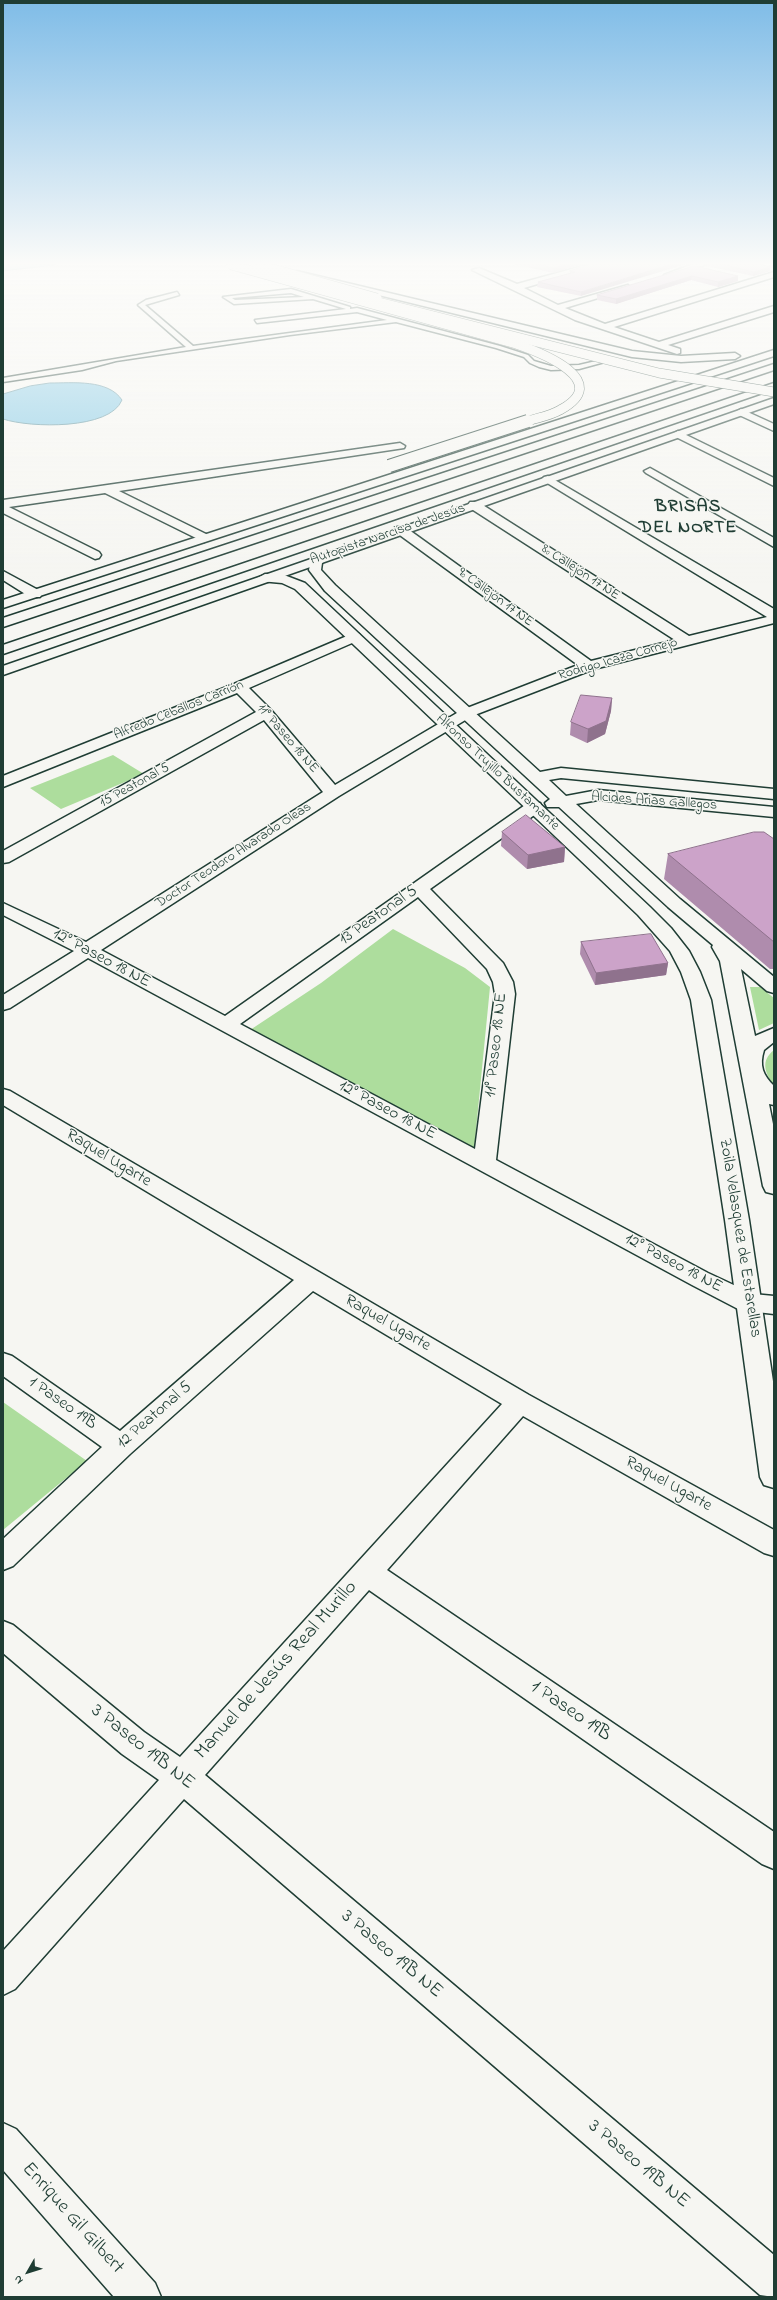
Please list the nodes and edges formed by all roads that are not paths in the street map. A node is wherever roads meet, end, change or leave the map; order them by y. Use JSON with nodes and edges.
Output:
{"nodes":[{"id":1,"x":60,"y":371,"type":"edge"},
{"id":2,"x":570,"y":371,"type":"edge"},
{"id":3,"x":657,"y":371,"type":"edge"},
{"id":4,"x":674,"y":371,"type":"edge"},
{"id":5,"x":720,"y":371,"type":"edge"},
{"id":6,"x":761,"y":371,"type":"edge"},
{"id":7,"x":3,"y":380,"type":"edge"},
{"id":8,"x":774,"y":386,"type":"edge"},
{"id":9,"x":774,"y":389,"type":"edge"},
{"id":10,"x":774,"y":392,"type":"edge"},
{"id":11,"x":774,"y":402,"type":"edge"},
{"id":12,"x":740,"y":412,"type":"junction"},
{"id":13,"x":774,"y":428,"type":"edge"},
{"id":14,"x":678,"y":434,"type":"junction"},
{"id":15,"x":400,"y":446,"type":"dead end"},
{"id":16,"x":650,"y":472,"type":"dead end"},
{"id":17,"x":548,"y":479,"type":"junction"},
{"id":18,"x":774,"y":483,"type":"edge"},
{"id":19,"x":107,"y":489,"type":"junction"},
{"id":20,"x":3,"y":504,"type":"edge"},
{"id":21,"x":474,"y":505,"type":"junction"},
{"id":22,"x":298,"y":507,"type":"junction"},
{"id":23,"x":3,"y":508,"type":"edge"},
{"id":24,"x":401,"y":530,"type":"junction"},
{"id":25,"x":204,"y":538,"type":"junction"},
{"id":26,"x":774,"y":543,"type":"edge"},
{"id":27,"x":95,"y":555,"type":"dead end"},
{"id":28,"x":321,"y":558,"type":"junction"},
{"id":29,"x":3,"y":575,"type":"edge"},
{"id":30,"x":265,"y":578,"type":"junction"},
{"id":31,"x":35,"y":594,"type":"junction"},
{"id":32,"x":3,"y":604,"type":"edge"},
{"id":33,"x":774,"y":615,"type":"edge"},
{"id":34,"x":774,"y":619,"type":"edge"},
{"id":35,"x":3,"y":623,"type":"edge"},
{"id":36,"x":354,"y":637,"type":"junction"},
{"id":37,"x":686,"y":641,"type":"junction"},
{"id":38,"x":3,"y":650,"type":"edge"},
{"id":39,"x":588,"y":666,"type":"junction"},
{"id":40,"x":3,"y":671,"type":"edge"},
{"id":41,"x":239,"y":686,"type":"junction"},
{"id":42,"x":266,"y":713,"type":"junction"},
{"id":43,"x":467,"y":713,"type":"junction"},
{"id":44,"x":445,"y":725,"type":"junction"},
{"id":45,"x":536,"y":777,"type":"junction"},
{"id":46,"x":3,"y":782,"type":"edge"},
{"id":47,"x":333,"y":793,"type":"junction"},
{"id":48,"x":774,"y":794,"type":"edge"},
{"id":49,"x":562,"y":800,"type":"junction"},
{"id":50,"x":534,"y":807,"type":"junction"},
{"id":51,"x":774,"y":812,"type":"edge"},
{"id":52,"x":3,"y":858,"type":"edge"},
{"id":53,"x":419,"y":888,"type":"junction"},
{"id":54,"x":3,"y":908,"type":"edge"},
{"id":55,"x":711,"y":936,"type":"junction"},
{"id":56,"x":87,"y":950,"type":"junction"},
{"id":57,"x":774,"y":988,"type":"edge"},
{"id":58,"x":701,"y":1000,"type":"joint"},
{"id":59,"x":3,"y":1004,"type":"edge"},
{"id":60,"x":225,"y":1025,"type":"junction"},
{"id":61,"x":774,"y":1034,"type":"edge"},
{"id":62,"x":751,"y":1075,"type":"junction"},
{"id":63,"x":3,"y":1096,"type":"edge"},
{"id":64,"x":774,"y":1098,"type":"edge"},
{"id":65,"x":484,"y":1163,"type":"junction"},
{"id":66,"x":774,"y":1186,"type":"edge"},
{"id":67,"x":311,"y":1279,"type":"junction"},
{"id":68,"x":749,"y":1303,"type":"junction"},
{"id":69,"x":774,"y":1305,"type":"edge"},
{"id":70,"x":3,"y":1362,"type":"edge"},
{"id":71,"x":520,"y":1402,"type":"junction"},
{"id":72,"x":121,"y":1446,"type":"junction"},
{"id":73,"x":774,"y":1477,"type":"edge"},
{"id":74,"x":774,"y":1544,"type":"edge"},
{"id":75,"x":3,"y":1557,"type":"edge"},
{"id":76,"x":366,"y":1572,"type":"junction"},
{"id":77,"x":3,"y":1635,"type":"edge"},
{"id":78,"x":181,"y":1776,"type":"junction"},
{"id":79,"x":774,"y":1852,"type":"edge"},
{"id":80,"x":3,"y":1977,"type":"edge"},
{"id":81,"x":3,"y":2142,"type":"edge"},
{"id":82,"x":774,"y":2281,"type":"edge"},
{"id":83,"x":141,"y":2297,"type":"edge"}],
"edges":[{"from":1,"to":7,"type":"lane"},
{"from":2,"to":22,"type":"main road","bridge":true},
{"from":3,"to":10,"type":"main road","bridge":true},
{"from":4,"to":9,"type":"main road","bridge":true},
{"from":5,"to":22,"type":"main road"},
{"from":6,"to":35,"type":"main road"},
{"from":8,"to":38,"type":"main road","name":"Autopista Narcisa de Jesús"},
{"from":11,"to":12,"type":"main road","name":"Autopista Narcisa de Jesús"},
{"from":12,"to":13,"type":"main road"},
{"from":12,"to":14,"type":"main road","name":"Autopista Narcisa de Jesús"},
{"from":14,"to":17,"type":"main road","name":"Autopista Narcisa de Jesús"},
{"from":14,"to":18,"type":"main road"},
{"from":15,"to":19,"type":"main road"},
{"from":16,"to":26,"type":"main road"},
{"from":17,"to":21,"type":"main road","name":"Autopista Narcisa de Jesús"},
{"from":17,"to":33,"type":"main road"},
{"from":19,"to":20,"type":"main road"},
{"from":19,"to":25,"type":"main road"},
{"from":21,"to":24,"type":"main road","name":"Autopista Narcisa de Jesús"},
{"from":21,"to":37,"type":"main road","name":"8º Callejón 17 NE"},
{"from":22,"to":25,"type":"main road"},
{"from":23,"to":27,"type":"main road"},
{"from":24,"to":28,"type":"main road","name":"Autopista Narcisa de Jesús"},
{"from":24,"to":39,"type":"main road","name":"9º Callejón 17 NE"},
{"from":25,"to":31,"type":"main road"},
{"from":28,"to":30,"type":"main road","name":"Autopista Narcisa de Jesús"},
{"from":28,"to":43,"type":"main road","name":"Alfonso Trujillo Bustamante"},
{"from":29,"to":31,"type":"main road"},
{"from":30,"to":36,"type":"main road","name":"Alfonso Trujillo Bustamante"},
{"from":30,"to":40,"type":"main road","name":"Autopista Narcisa de Jesús"},
{"from":31,"to":32,"type":"main road"},
{"from":34,"to":37,"type":"main road","name":"Rodrigo Icaza Cornejo"},
{"from":36,"to":41,"type":"main road","name":"Alfredo Ceballos Carrión"},
{"from":36,"to":44,"type":"main road","name":"Alfonso Trujillo Bustamante"},
{"from":37,"to":39,"type":"main road","name":"Rodrigo Icaza Cornejo"},
{"from":39,"to":43,"type":"main road","name":"Rodrigo Icaza Cornejo"},
{"from":41,"to":42,"type":"main road","name":"11° Paseo 18 NE"},
{"from":41,"to":46,"type":"main road","name":"Alfredo Ceballos Carrión"},
{"from":42,"to":47,"type":"main road","name":"11° Paseo 18 NE"},
{"from":42,"to":52,"type":"main road","name":"15 Peatonal 5"},
{"from":43,"to":44,"type":"main road","name":"Doctor Teodoro Alvarado Oleas"},
{"from":43,"to":45,"type":"main road","name":"Alfonso Trujillo Bustamante"},
{"from":44,"to":47,"type":"main road","name":"Doctor Teodoro Alvarado Oleas"},
{"from":44,"to":50,"type":"main road","name":"Alfonso Trujillo Bustamante"},
{"from":45,"to":48,"type":"main road","name":"Alcides Arias Gallegos"},
{"from":45,"to":49,"type":"main road","name":"Alfonso Trujillo Bustamante"},
{"from":47,"to":56,"type":"main road","name":"Doctor Teodoro Alvarado Oleas"},
{"from":49,"to":50,"type":"main road","name":"Alcides Arias Gallegos"},
{"from":49,"to":51,"type":"main road","name":"Alcides Arias Gallegos"},
{"from":49,"to":55,"type":"main road","name":"Alfonso Trujillo Bustamante"},
{"from":50,"to":53,"type":"main road","name":"13 Peatonal 5"},
{"from":50,"to":58,"type":"main road","name":"Alfonso Trujillo Bustamante"},
{"from":53,"to":60,"type":"main road","name":"13 Peatonal 5"},
{"from":53,"to":65,"type":"main road","name":"11° Paseo 18 NE"},
{"from":54,"to":56,"type":"main road","name":"12° Paseo 18 NE"},
{"from":55,"to":57,"type":"main road"},
{"from":55,"to":62,"type":"main road"},
{"from":56,"to":59,"type":"main road","name":"Doctor Teodoro Alvarado Oleas"},
{"from":56,"to":60,"type":"main road","name":"12° Paseo 18 NE"},
{"from":58,"to":68,"type":"main road","name":"Zoila Velasquez de Estarellas"},
{"from":60,"to":65,"type":"main road","name":"12° Paseo 18 NE"},
{"from":61,"to":62,"type":"main road"},
{"from":62,"to":64,"type":"main road"},
{"from":62,"to":66,"type":"main road"},
{"from":63,"to":67,"type":"main road","name":"Raquel Ugarte"},
{"from":65,"to":68,"type":"main road","name":"12° Paseo 18 NE"},
{"from":67,"to":71,"type":"main road","name":"Raquel Ugarte"},
{"from":67,"to":72,"type":"main road","name":"12 Peatonal 5"},
{"from":68,"to":69,"type":"main road","name":"12° Paseo 18 NE"},
{"from":68,"to":73,"type":"main road","name":"Zoila Velasquez de Estarellas"},
{"from":70,"to":72,"type":"main road","name":"1 Paseo 19B"},
{"from":71,"to":74,"type":"main road","name":"Raquel Ugarte"},
{"from":71,"to":76,"type":"main road","name":"Manuel de Jesús Real Murillo"},
{"from":72,"to":75,"type":"main road","name":"12 Peatonal 5"},
{"from":76,"to":78,"type":"main road","name":"Manuel de Jesús Real Murillo"},
{"from":76,"to":79,"type":"main road","name":"1 Paseo 19B"},
{"from":77,"to":78,"type":"main road","name":"3 Paseo 19B NE"},
{"from":78,"to":80,"type":"main road","name":"Manuel de Jesús Real Murillo"},
{"from":78,"to":82,"type":"main road","name":"3 Paseo 19B NE"},
{"from":81,"to":83,"type":"main road","name":"Enrique Gil Gilbert"}]}
